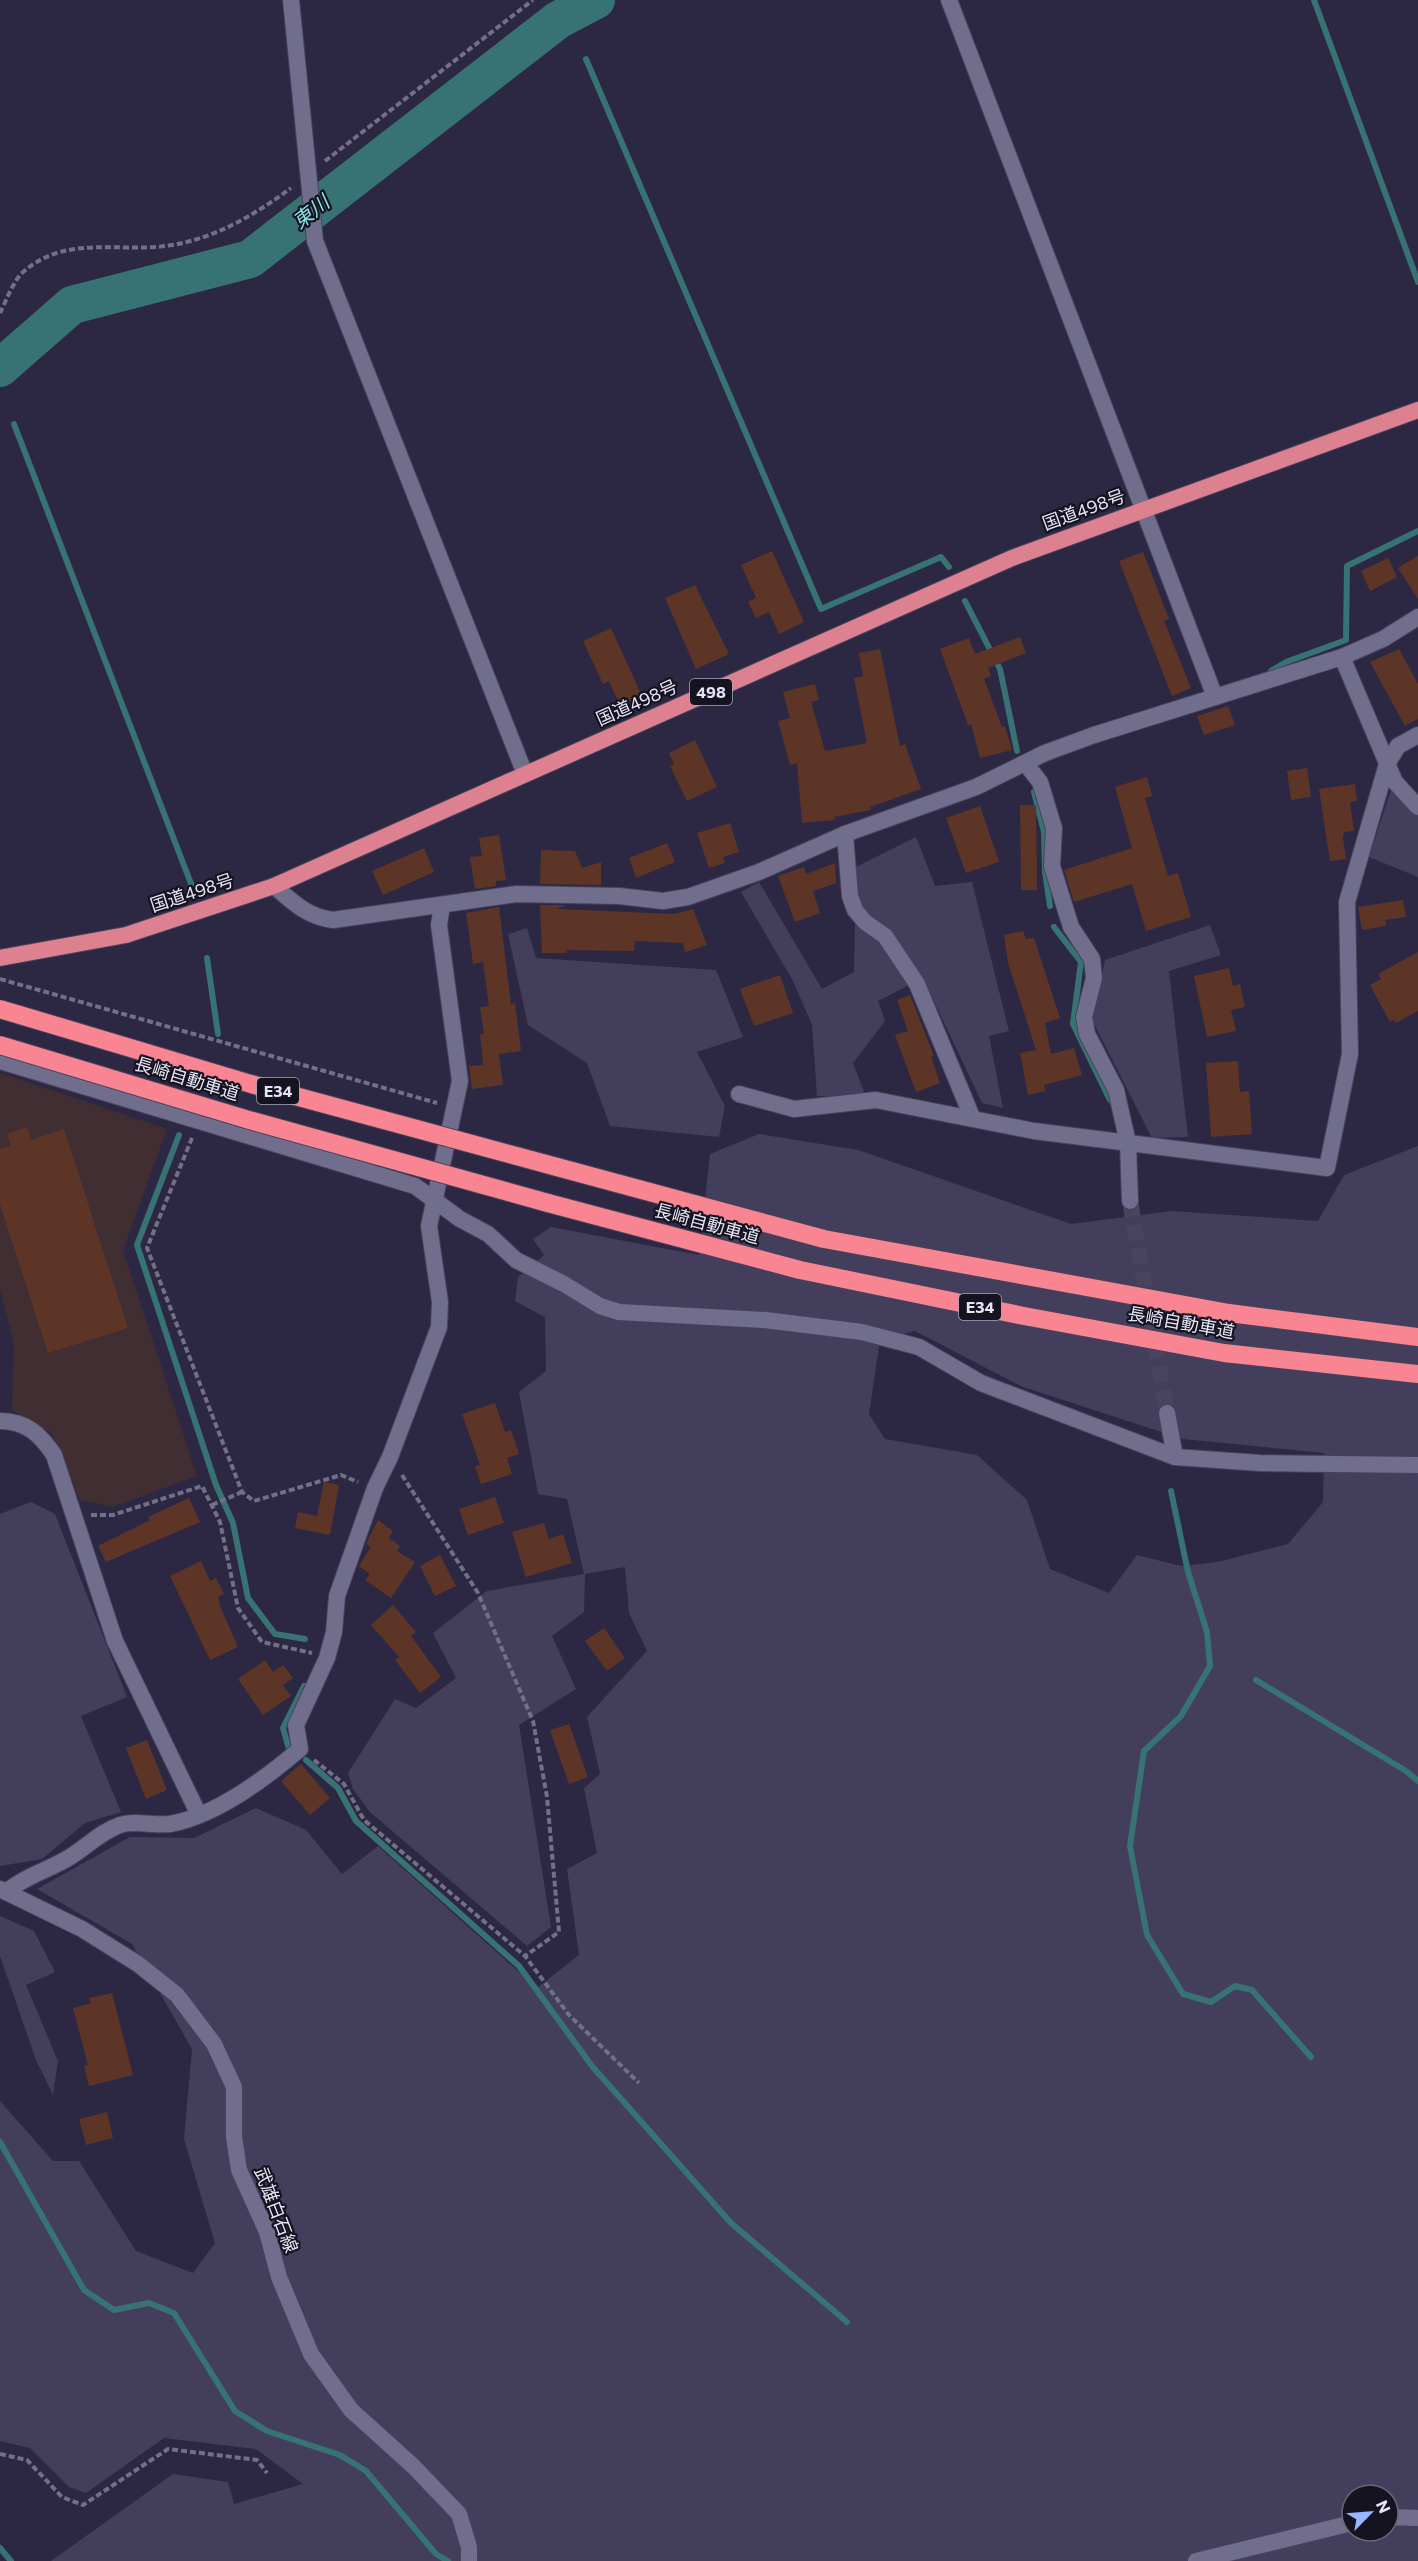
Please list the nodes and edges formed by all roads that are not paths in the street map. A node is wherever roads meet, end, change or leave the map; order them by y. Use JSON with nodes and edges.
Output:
{"nodes":[{"id":1,"x":291,"y":0,"type":"edge"},
{"id":2,"x":949,"y":0,"type":"edge"},
{"id":3,"x":1418,"y":410,"type":"edge"},
{"id":4,"x":1144,"y":509,"type":"junction"},
{"id":5,"x":1418,"y":617,"type":"edge"},
{"id":6,"x":1342,"y":657,"type":"junction"},
{"id":7,"x":1215,"y":697,"type":"junction"},
{"id":8,"x":1418,"y":735,"type":"edge"},
{"id":9,"x":1025,"y":763,"type":"junction"},
{"id":10,"x":1387,"y":764,"type":"junction"},
{"id":11,"x":525,"y":774,"type":"junction"},
{"id":12,"x":1418,"y":807,"type":"edge"},
{"id":13,"x":846,"y":834,"type":"junction"},
{"id":14,"x":274,"y":886,"type":"junction"},
{"id":15,"x":442,"y":905,"type":"junction"},
{"id":16,"x":0,"y":958,"type":"edge"},
{"id":17,"x":0,"y":1009,"type":"edge"},
{"id":18,"x":0,"y":1046,"type":"edge"},
{"id":19,"x":0,"y":1061,"type":"edge"},
{"id":20,"x":740,"y":1094,"type":"dead end"},
{"id":21,"x":972,"y":1117,"type":"junction"},
{"id":22,"x":1128,"y":1143,"type":"junction"},
{"id":23,"x":435,"y":1199,"type":"junction"},
{"id":24,"x":1130,"y":1201,"type":"tunnel mouth"},
{"id":25,"x":1418,"y":1337,"type":"edge"},
{"id":26,"x":1418,"y":1374,"type":"edge"},
{"id":27,"x":1167,"y":1413,"type":"tunnel mouth"},
{"id":28,"x":0,"y":1420,"type":"edge"},
{"id":29,"x":1175,"y":1457,"type":"junction"},
{"id":30,"x":1418,"y":1465,"type":"edge"},
{"id":31,"x":199,"y":1815,"type":"junction"},
{"id":32,"x":3,"y":1890,"type":"edge"},
{"id":33,"x":1400,"y":2517,"type":"edge"},
{"id":34,"x":1418,"y":2518,"type":"edge"},
{"id":35,"x":1340,"y":2526,"type":"edge"},
{"id":36,"x":469,"y":2561,"type":"edge"},
{"id":37,"x":1196,"y":2561,"type":"edge"}],
"edges":[{"from":1,"to":11,"type":"street"},
{"from":2,"to":4,"type":"street"},
{"from":3,"to":4,"type":"highway","name":"国道498号","number":"498"},
{"from":4,"to":7,"type":"street"},
{"from":4,"to":11,"type":"highway","name":"国道498号","number":"498"},
{"from":5,"to":6,"type":"street"},
{"from":6,"to":7,"type":"street"},
{"from":6,"to":10,"type":"street"},
{"from":7,"to":9,"type":"street"},
{"from":8,"to":10,"type":"street"},
{"from":9,"to":13,"type":"street"},
{"from":9,"to":22,"type":"street"},
{"from":10,"to":12,"type":"street"},
{"from":10,"to":22,"type":"street"},
{"from":11,"to":14,"type":"highway","name":"国道498号","number":"498"},
{"from":13,"to":15,"type":"street"},
{"from":13,"to":21,"type":"street"},
{"from":14,"to":15,"type":"street"},
{"from":14,"to":16,"type":"highway","name":"国道498号","number":"498"},
{"from":15,"to":23,"type":"street"},
{"from":17,"to":25,"type":"highway","name":"長崎自動車道","number":"E34","bridge":true},
{"from":18,"to":26,"type":"highway","name":"長崎自動車道","number":"E34","bridge":true},
{"from":19,"to":23,"type":"street"},
{"from":20,"to":21,"type":"street"},
{"from":21,"to":22,"type":"street"},
{"from":22,"to":24,"type":"street"},
{"from":23,"to":29,"type":"street"},
{"from":23,"to":31,"type":"street"},
{"from":27,"to":29,"type":"street"},
{"from":28,"to":31,"type":"street"},
{"from":29,"to":30,"type":"street"},
{"from":31,"to":32,"type":"street"},
{"from":32,"to":36,"type":"street","name":"武雄白石線"},
{"from":33,"to":34,"type":"street"},
{"from":35,"to":37,"type":"street"}]}
